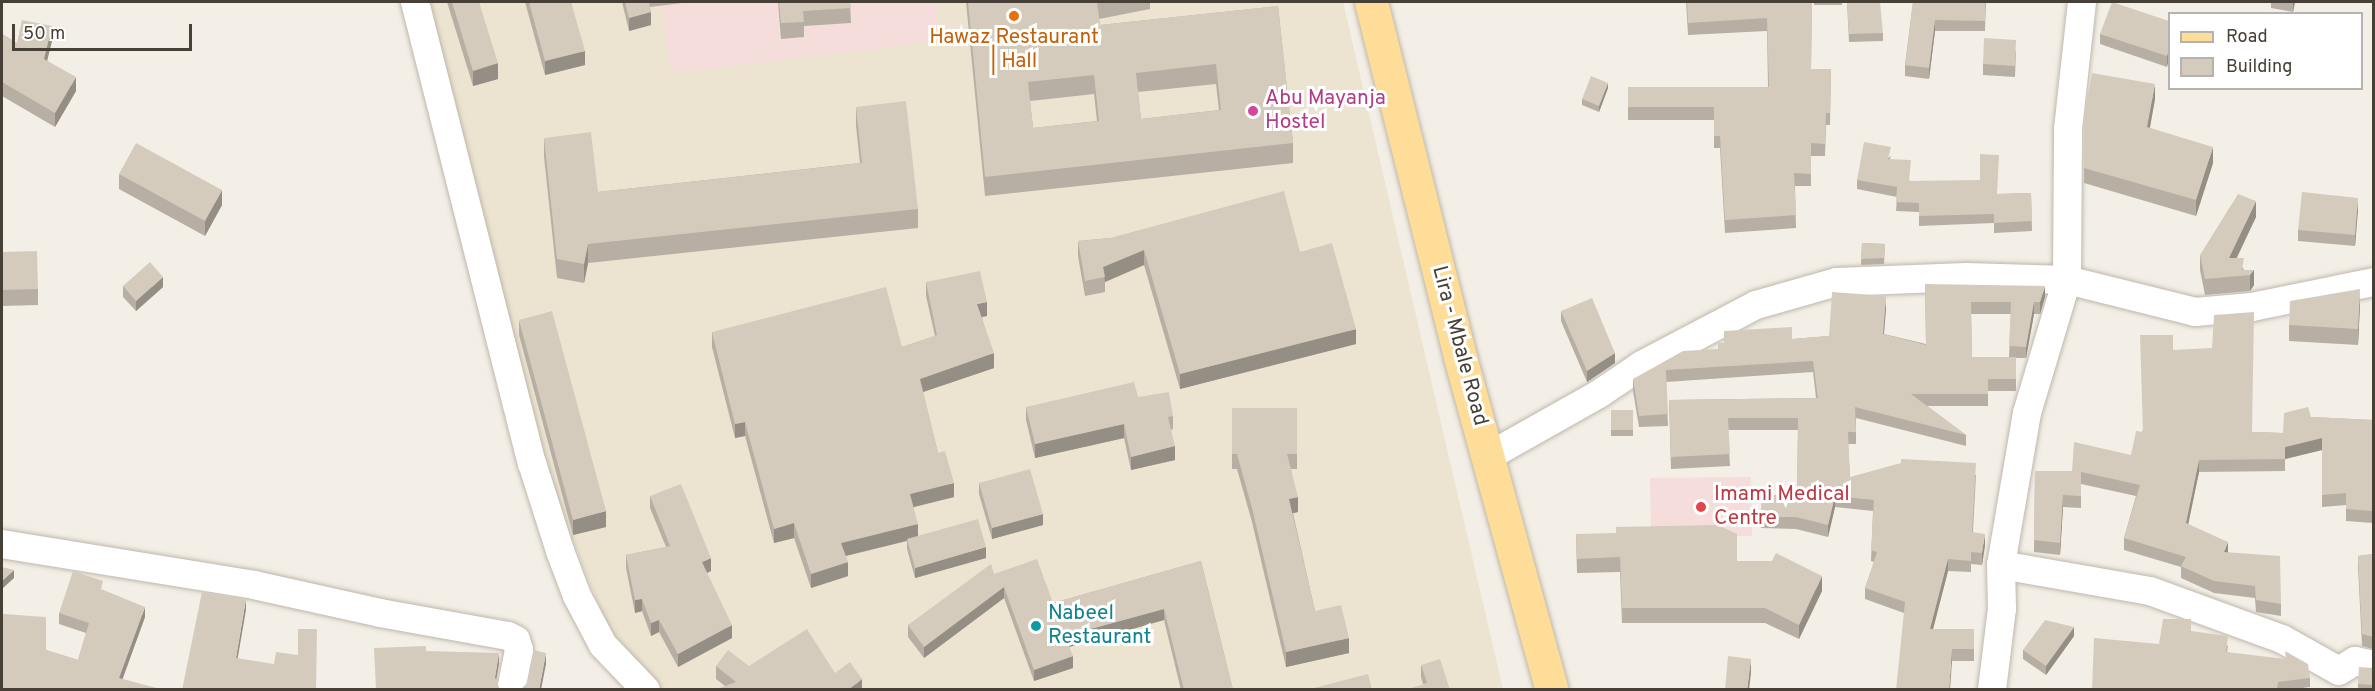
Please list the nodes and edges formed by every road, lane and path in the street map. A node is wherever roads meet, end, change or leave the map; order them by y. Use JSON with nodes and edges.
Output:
{"nodes":[{"id":1,"x":415,"y":2,"type":"edge"},
{"id":2,"x":1371,"y":2,"type":"edge"},
{"id":3,"x":2082,"y":2,"type":"edge"},
{"id":4,"x":2067,"y":280,"type":"junction"},
{"id":5,"x":2373,"y":282,"type":"edge"},
{"id":6,"x":1489,"y":456,"type":"junction"},
{"id":7,"x":2,"y":544,"type":"edge"},
{"id":8,"x":2001,"y":565,"type":"junction"},
{"id":9,"x":2373,"y":665,"type":"edge"},
{"id":10,"x":510,"y":690,"type":"edge"},
{"id":11,"x":646,"y":690,"type":"edge"},
{"id":12,"x":1552,"y":690,"type":"edge"},
{"id":13,"x":1992,"y":690,"type":"edge"}],
"edges":[{"from":1,"to":11,"type":"street"},
{"from":2,"to":6,"type":"main road","name":"Lira - Mbale Road"},
{"from":3,"to":4,"type":"street"},
{"from":4,"to":5,"type":"street"},
{"from":4,"to":6,"type":"street"},
{"from":4,"to":8,"type":"street"},
{"from":6,"to":12,"type":"main road","name":"Lira - Mbale Road"},
{"from":7,"to":10,"type":"street"},
{"from":8,"to":9,"type":"street"},
{"from":8,"to":13,"type":"street"}]}
